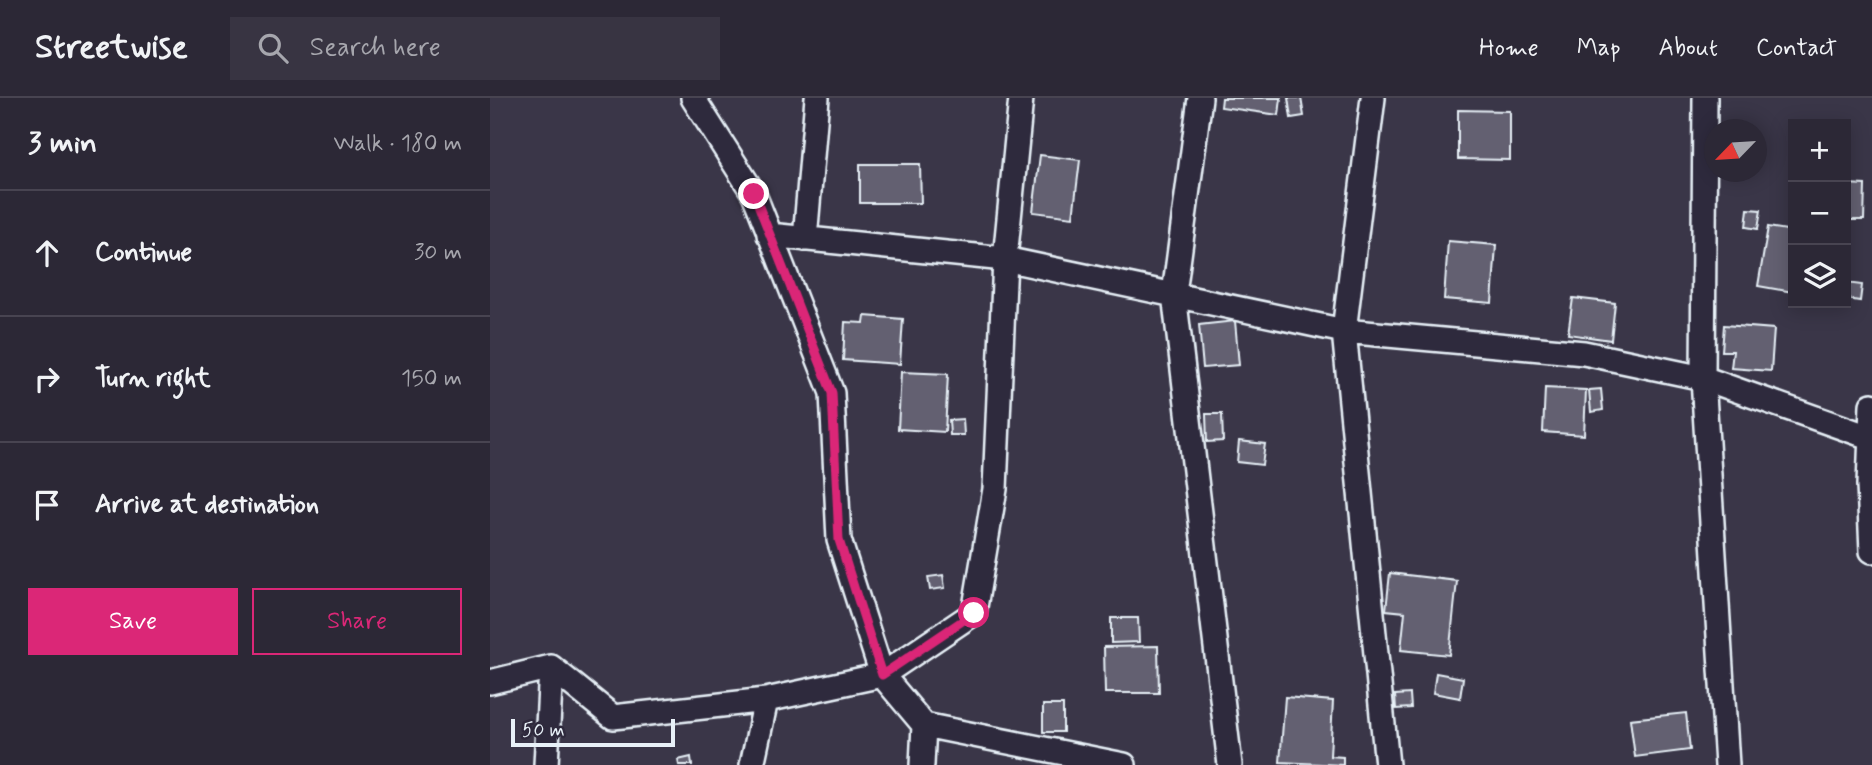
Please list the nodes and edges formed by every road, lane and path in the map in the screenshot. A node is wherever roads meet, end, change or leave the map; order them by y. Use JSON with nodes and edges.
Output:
{"nodes":[{"id":1,"x":693,"y":98,"type":"edge"},
{"id":2,"x":817,"y":98,"type":"edge"},
{"id":3,"x":1021,"y":98,"type":"edge"},
{"id":4,"x":1200,"y":98,"type":"edge"},
{"id":5,"x":1373,"y":98,"type":"edge"},
{"id":6,"x":1705,"y":98,"type":"edge"},
{"id":7,"x":769,"y":235,"type":"junction"},
{"id":8,"x":805,"y":239,"type":"junction"},
{"id":9,"x":1005,"y":259,"type":"junction"},
{"id":10,"x":1174,"y":293,"type":"junction"},
{"id":11,"x":1345,"y":331,"type":"junction"},
{"id":12,"x":1703,"y":378,"type":"junction"},
{"id":13,"x":1872,"y":405,"type":"edge"},
{"id":14,"x":1871,"y":438,"type":"edge"},
{"id":15,"x":1872,"y":551,"type":"edge"},
{"id":16,"x":551,"y":667,"type":"junction"},
{"id":17,"x":882,"y":675,"type":"junction"},
{"id":18,"x":490,"y":682,"type":"edge"},
{"id":19,"x":766,"y":700,"type":"junction"},
{"id":20,"x":924,"y":725,"type":"junction"},
{"id":21,"x":1076,"y":760,"type":"edge"},
{"id":22,"x":546,"y":765,"type":"edge"},
{"id":23,"x":752,"y":765,"type":"edge"},
{"id":24,"x":922,"y":765,"type":"edge"},
{"id":25,"x":1124,"y":765,"type":"edge"},
{"id":26,"x":1230,"y":765,"type":"edge"},
{"id":27,"x":1387,"y":765,"type":"edge"},
{"id":28,"x":1727,"y":765,"type":"edge"}],
"edges":[{"from":1,"to":7,"type":"street"},
{"from":2,"to":8,"type":"street"},
{"from":3,"to":9,"type":"street"},
{"from":4,"to":10,"type":"street"},
{"from":5,"to":11,"type":"street"},
{"from":6,"to":12,"type":"street"},
{"from":7,"to":8,"type":"street"},
{"from":7,"to":17,"type":"street"},
{"from":8,"to":9,"type":"street"},
{"from":9,"to":10,"type":"street"},
{"from":9,"to":17,"type":"street"},
{"from":10,"to":11,"type":"street"},
{"from":10,"to":26,"type":"street"},
{"from":11,"to":12,"type":"street"},
{"from":11,"to":27,"type":"street"},
{"from":12,"to":14,"type":"street"},
{"from":12,"to":28,"type":"street"},
{"from":13,"to":14,"type":"street"},
{"from":14,"to":15,"type":"street"},
{"from":16,"to":18,"type":"street"},
{"from":16,"to":19,"type":"street"},
{"from":16,"to":22,"type":"street"},
{"from":17,"to":19,"type":"street"},
{"from":17,"to":20,"type":"street"},
{"from":19,"to":23,"type":"street"},
{"from":20,"to":21,"type":"street"},
{"from":20,"to":24,"type":"street"},
{"from":21,"to":25,"type":"street"}]}
